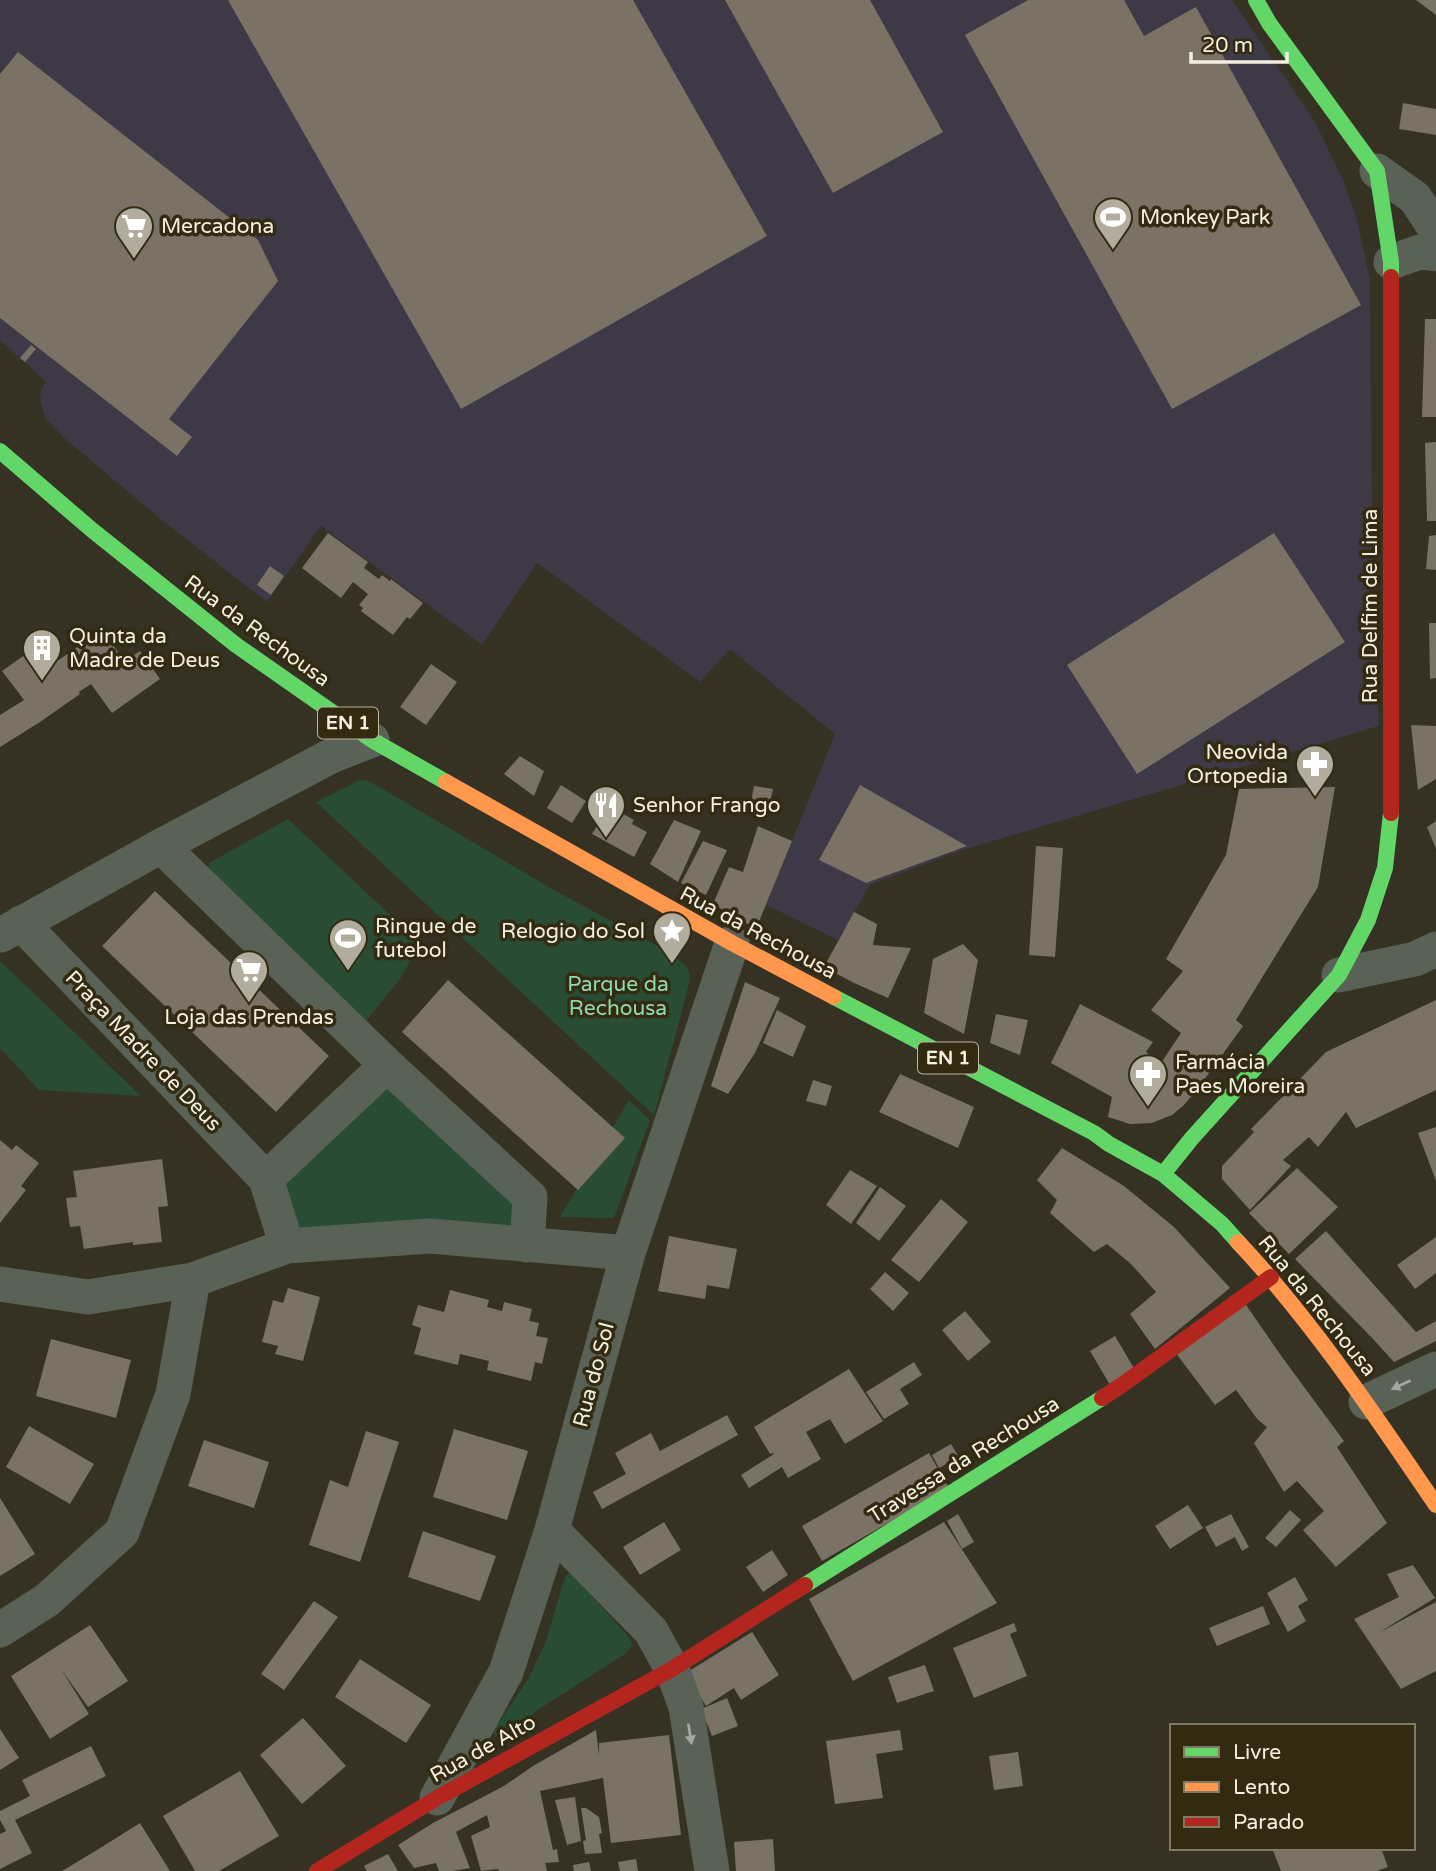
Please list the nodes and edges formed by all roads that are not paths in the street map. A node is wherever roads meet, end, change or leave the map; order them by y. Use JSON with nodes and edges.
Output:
{"nodes":[{"id":1,"x":1256,"y":0,"type":"edge"},
{"id":2,"x":1377,"y":171,"type":"junction"},
{"id":3,"x":1436,"y":230,"type":"edge"},
{"id":4,"x":1436,"y":254,"type":"edge"},
{"id":5,"x":1391,"y":262,"type":"junction"},
{"id":6,"x":0,"y":451,"type":"edge"},
{"id":7,"x":372,"y":740,"type":"junction"},
{"id":8,"x":161,"y":846,"type":"junction"},
{"id":9,"x":11,"y":929,"type":"edge"},
{"id":10,"x":732,"y":943,"type":"junction"},
{"id":11,"x":1436,"y":949,"type":"edge"},
{"id":12,"x":1339,"y":975,"type":"junction"},
{"id":13,"x":387,"y":1065,"type":"junction"},
{"id":14,"x":1163,"y":1174,"type":"junction"},
{"id":15,"x":266,"y":1179,"type":"junction"},
{"id":16,"x":527,"y":1245,"type":"junction"},
{"id":17,"x":287,"y":1246,"type":"junction"},
{"id":18,"x":628,"y":1253,"type":"junction"},
{"id":19,"x":1271,"y":1277,"type":"junction"},
{"id":20,"x":193,"y":1280,"type":"junction"},
{"id":21,"x":0,"y":1284,"type":"edge"},
{"id":22,"x":1436,"y":1369,"type":"edge"},
{"id":23,"x":1366,"y":1402,"type":"junction"},
{"id":24,"x":1436,"y":1505,"type":"edge"},
{"id":25,"x":552,"y":1530,"type":"junction"},
{"id":26,"x":0,"y":1630,"type":"edge"},
{"id":27,"x":672,"y":1669,"type":"junction"},
{"id":28,"x":437,"y":1798,"type":"junction"},
{"id":29,"x":317,"y":1871,"type":"edge"},
{"id":30,"x":712,"y":1871,"type":"edge"}],
"edges":[{"from":1,"to":2,"type":"main road","name":"Rua Delfim de Lima"},
{"from":2,"to":3,"type":"street"},
{"from":2,"to":5,"type":"main road","name":"Rua Delfim de Lima"},
{"from":4,"to":5,"type":"street"},
{"from":5,"to":12,"type":"main road","name":"Rua Delfim de Lima"},
{"from":6,"to":7,"type":"main road","name":"Rua da Rechousa","number":"EN 1"},
{"from":7,"to":8,"type":"street","name":"Praça Madre de Deus"},
{"from":7,"to":10,"type":"main road","name":"Rua da Rechousa","number":"EN 1"},
{"from":8,"to":9,"type":"street","name":"Praça Madre de Deus"},
{"from":8,"to":13,"type":"street"},
{"from":9,"to":15,"type":"street","name":"Praça Madre de Deus"},
{"from":10,"to":14,"type":"main road","name":"Rua da Rechousa","number":"EN 1"},
{"from":10,"to":18,"type":"street","name":"Rua do Sol"},
{"from":11,"to":12,"type":"street"},
{"from":12,"to":14,"type":"main road","name":"Rua Delfim de Lima"},
{"from":13,"to":15,"type":"street"},
{"from":13,"to":16,"type":"street"},
{"from":14,"to":19,"type":"main road","name":"Rua da Rechousa","number":"EN 1"},
{"from":15,"to":17,"type":"street","name":"Praça Madre de Deus"},
{"from":16,"to":17,"type":"street"},
{"from":16,"to":18,"type":"street"},
{"from":17,"to":20,"type":"street"},
{"from":18,"to":25,"type":"street","name":"Rua do Sol"},
{"from":19,"to":23,"type":"main road","name":"Rua da Rechousa","number":"EN 1"},
{"from":19,"to":27,"type":"main road","name":"Travessa da Rechousa"},
{"from":20,"to":21,"type":"street"},
{"from":20,"to":26,"type":"street"},
{"from":22,"to":23,"type":"street","one_way":true},
{"from":23,"to":24,"type":"main road","name":"Rua da Rechousa","number":"EN 1"},
{"from":25,"to":27,"type":"street"},
{"from":25,"to":28,"type":"street","name":"Rua do Sol"},
{"from":27,"to":28,"type":"main road","name":"Rua de Alto"},
{"from":27,"to":30,"type":"street","one_way":true},
{"from":28,"to":29,"type":"main road","name":"Rua de Alto"}]}
